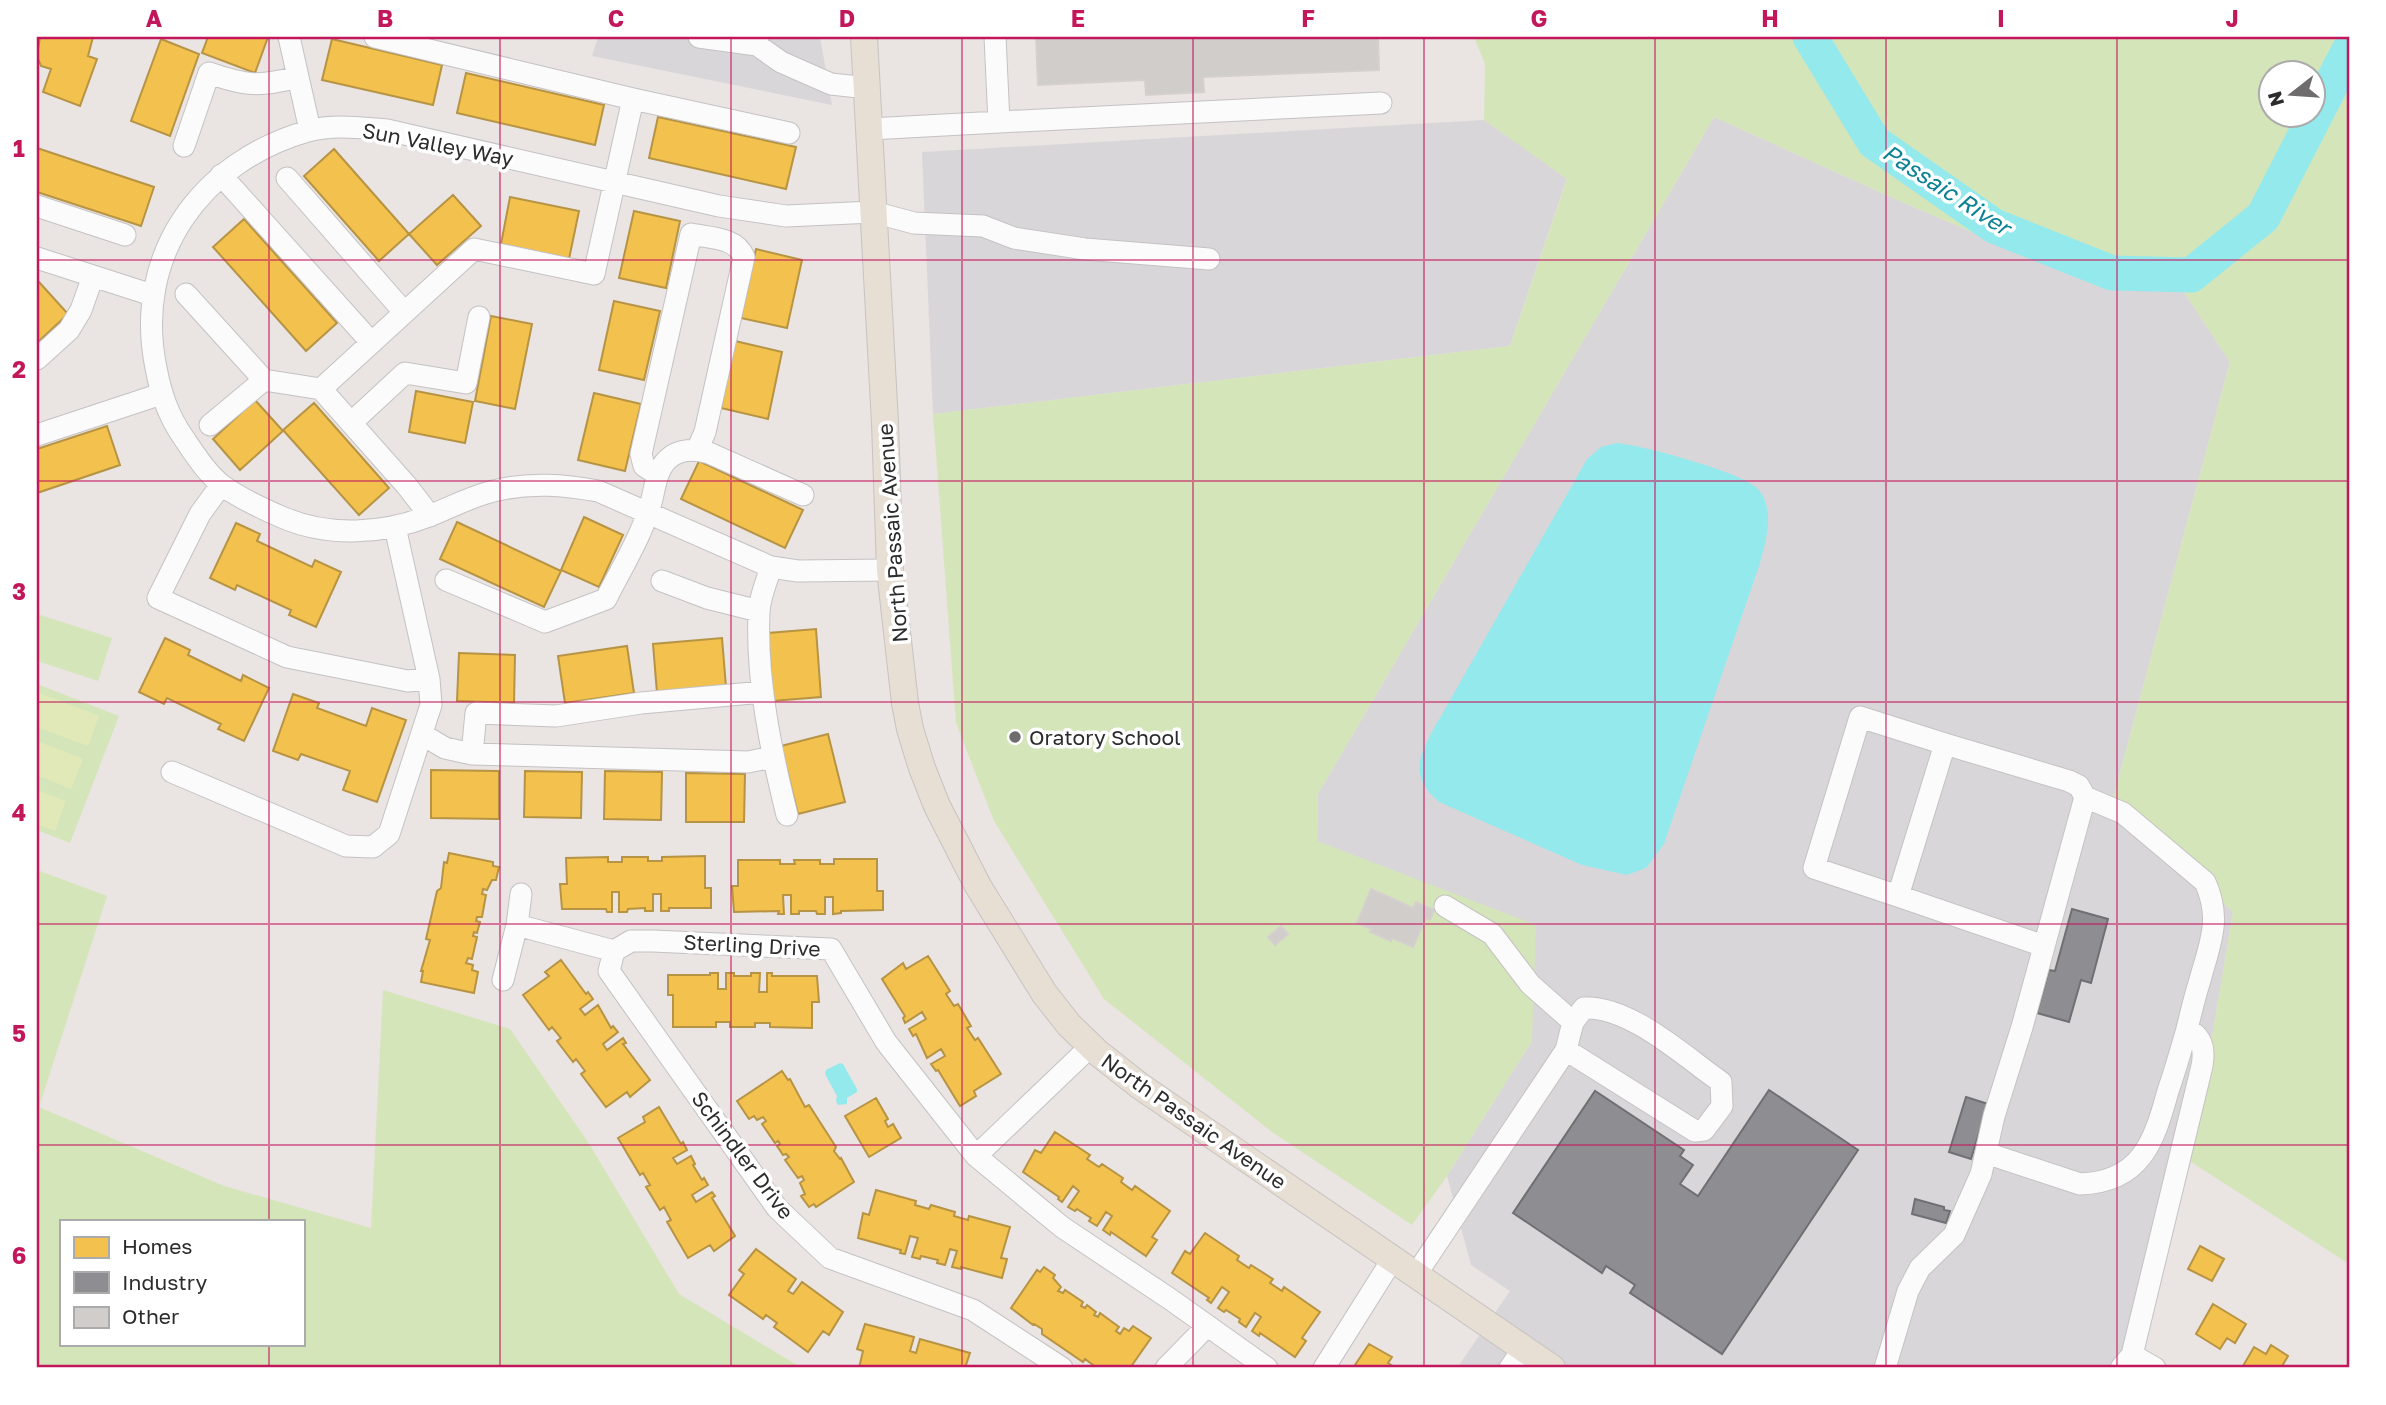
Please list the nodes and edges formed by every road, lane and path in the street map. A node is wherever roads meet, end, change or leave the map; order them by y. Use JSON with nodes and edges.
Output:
{"nodes":[{"id":1,"x":289,"y":37,"type":"edge"},
{"id":2,"x":375,"y":37,"type":"edge"},
{"id":3,"x":699,"y":37,"type":"edge"},
{"id":4,"x":864,"y":37,"type":"edge"},
{"id":5,"x":995,"y":37,"type":"edge"},
{"id":6,"x":758,"y":41,"type":"edge"},
{"id":7,"x":298,"y":77,"type":"junction"},
{"id":8,"x":868,"y":88,"type":"junction"},
{"id":9,"x":633,"y":99,"type":"junction"},
{"id":10,"x":1381,"y":103,"type":"dead end"},
{"id":11,"x":999,"y":122,"type":"junction"},
{"id":12,"x":870,"y":129,"type":"junction"},
{"id":13,"x":310,"y":131,"type":"junction"},
{"id":14,"x":789,"y":133,"type":"dead end"},
{"id":15,"x":184,"y":146,"type":"dead end"},
{"id":16,"x":221,"y":175,"type":"junction"},
{"id":17,"x":287,"y":178,"type":"dead end"},
{"id":18,"x":615,"y":182,"type":"junction"},
{"id":19,"x":37,"y":206,"type":"edge"},
{"id":20,"x":719,"y":206,"type":"junction"},
{"id":21,"x":873,"y":212,"type":"junction"},
{"id":22,"x":125,"y":235,"type":"dead end"},
{"id":23,"x":712,"y":238,"type":"junction"},
{"id":24,"x":37,"y":258,"type":"edge"},
{"id":25,"x":1209,"y":259,"type":"dead end"},
{"id":26,"x":93,"y":276,"type":"junction"},
{"id":27,"x":186,"y":294,"type":"dead end"},
{"id":28,"x":152,"y":295,"type":"junction"},
{"id":29,"x":404,"y":312,"type":"junction"},
{"id":30,"x":479,"y":317,"type":"dead end"},
{"id":31,"x":370,"y":341,"type":"junction"},
{"id":32,"x":37,"y":359,"type":"edge"},
{"id":33,"x":264,"y":380,"type":"junction"},
{"id":34,"x":321,"y":389,"type":"junction"},
{"id":35,"x":161,"y":394,"type":"junction"},
{"id":36,"x":351,"y":423,"type":"junction"},
{"id":37,"x":210,"y":425,"type":"dead end"},
{"id":38,"x":37,"y":435,"type":"edge"},
{"id":39,"x":697,"y":450,"type":"junction"},
{"id":40,"x":657,"y":475,"type":"junction"},
{"id":41,"x":221,"y":485,"type":"junction"},
{"id":42,"x":803,"y":495,"type":"dead end"},
{"id":43,"x":648,"y":513,"type":"junction"},
{"id":44,"x":430,"y":516,"type":"junction"},
{"id":45,"x":395,"y":527,"type":"junction"},
{"id":46,"x":771,"y":567,"type":"junction"},
{"id":47,"x":890,"y":570,"type":"junction"},
{"id":48,"x":446,"y":580,"type":"dead end"},
{"id":49,"x":662,"y":581,"type":"dead end"},
{"id":50,"x":759,"y":611,"type":"junction"},
{"id":51,"x":429,"y":680,"type":"junction"},
{"id":52,"x":763,"y":692,"type":"junction"},
{"id":53,"x":424,"y":735,"type":"junction"},
{"id":54,"x":1945,"y":744,"type":"junction"},
{"id":55,"x":472,"y":754,"type":"junction"},
{"id":56,"x":773,"y":757,"type":"junction"},
{"id":57,"x":172,"y":772,"type":"dead end"},
{"id":58,"x":2085,"y":797,"type":"junction"},
{"id":59,"x":787,"y":815,"type":"dead end"},
{"id":60,"x":521,"y":894,"type":"dead end"},
{"id":61,"x":1898,"y":896,"type":"junction"},
{"id":62,"x":1445,"y":906,"type":"dead end"},
{"id":63,"x":517,"y":925,"type":"junction"},
{"id":64,"x":622,"y":946,"type":"junction"},
{"id":65,"x":2044,"y":946,"type":"junction"},
{"id":66,"x":503,"y":980,"type":"dead end"},
{"id":67,"x":1573,"y":1022,"type":"junction"},
{"id":68,"x":2187,"y":1029,"type":"junction"},
{"id":69,"x":1091,"y":1046,"type":"junction"},
{"id":70,"x":1566,"y":1050,"type":"junction"},
{"id":71,"x":1986,"y":1153,"type":"junction"},
{"id":72,"x":975,"y":1156,"type":"junction"},
{"id":73,"x":1392,"y":1260,"type":"junction"},
{"id":74,"x":1415,"y":1276,"type":"junction"},
{"id":75,"x":1207,"y":1326,"type":"junction"},
{"id":76,"x":2129,"y":1353,"type":"edge"},
{"id":77,"x":1517,"y":1359,"type":"edge"},
{"id":78,"x":1062,"y":1368,"type":"edge"},
{"id":79,"x":1166,"y":1368,"type":"edge"},
{"id":80,"x":1267,"y":1368,"type":"edge"},
{"id":81,"x":1324,"y":1368,"type":"edge"},
{"id":82,"x":1552,"y":1368,"type":"edge"},
{"id":83,"x":1885,"y":1368,"type":"edge"},
{"id":84,"x":2155,"y":1368,"type":"edge"}],
"edges":[{"from":1,"to":7,"type":"street"},
{"from":2,"to":9,"type":"street"},
{"from":3,"to":6,"type":"street"},
{"from":4,"to":8,"type":"main road","name":"North Passaic Avenue"},
{"from":5,"to":11,"type":"street"},
{"from":6,"to":8,"type":"street"},
{"from":7,"to":13,"type":"street"},
{"from":7,"to":15,"type":"street"},
{"from":8,"to":12,"type":"main road","name":"North Passaic Avenue"},
{"from":9,"to":14,"type":"street"},
{"from":9,"to":18,"type":"street"},
{"from":10,"to":11,"type":"street"},
{"from":11,"to":12,"type":"street"},
{"from":12,"to":21,"type":"main road","name":"North Passaic Avenue"},
{"from":13,"to":16,"type":"street","name":"Sun Valley Way"},
{"from":13,"to":18,"type":"street","name":"Sun Valley Way"},
{"from":16,"to":28,"type":"street","name":"Sun Valley Way"},
{"from":16,"to":31,"type":"street"},
{"from":17,"to":29,"type":"street"},
{"from":18,"to":20,"type":"street","name":"Sun Valley Way"},
{"from":18,"to":29,"type":"street"},
{"from":19,"to":22,"type":"street"},
{"from":20,"to":21,"type":"street","name":"Sun Valley Way"},
{"from":20,"to":23,"type":"street"},
{"from":21,"to":25,"type":"street","name":"Sun Valley Way"},
{"from":21,"to":47,"type":"main road","name":"North Passaic Avenue"},
{"from":23,"to":39,"type":"street"},
{"from":23,"to":40,"type":"street"},
{"from":24,"to":26,"type":"street"},
{"from":26,"to":28,"type":"street"},
{"from":26,"to":32,"type":"street"},
{"from":27,"to":33,"type":"street"},
{"from":28,"to":35,"type":"street","name":"Sun Valley Way"},
{"from":29,"to":31,"type":"street"},
{"from":30,"to":36,"type":"street"},
{"from":31,"to":34,"type":"street"},
{"from":33,"to":34,"type":"street"},
{"from":33,"to":37,"type":"street"},
{"from":34,"to":36,"type":"street"},
{"from":35,"to":38,"type":"street"},
{"from":35,"to":41,"type":"street","name":"Sun Valley Way"},
{"from":36,"to":44,"type":"street"},
{"from":39,"to":40,"type":"street"},
{"from":39,"to":42,"type":"street"},
{"from":40,"to":43,"type":"street"},
{"from":41,"to":45,"type":"street","name":"Sun Valley Way"},
{"from":41,"to":51,"type":"street"},
{"from":43,"to":44,"type":"street","name":"Sun Valley Way"},
{"from":43,"to":46,"type":"street","name":"Sun Valley Way"},
{"from":43,"to":48,"type":"street"},
{"from":44,"to":45,"type":"street","name":"Sun Valley Way"},
{"from":45,"to":51,"type":"street"},
{"from":46,"to":47,"type":"street","name":"Sun Valley Way"},
{"from":46,"to":50,"type":"street"},
{"from":47,"to":69,"type":"main road","name":"North Passaic Avenue"},
{"from":49,"to":50,"type":"street"},
{"from":50,"to":52,"type":"street"},
{"from":51,"to":53,"type":"street"},
{"from":52,"to":55,"type":"street"},
{"from":52,"to":56,"type":"street"},
{"from":53,"to":55,"type":"street"},
{"from":53,"to":57,"type":"street"},
{"from":54,"to":58,"type":"street"},
{"from":54,"to":61,"type":"street"},
{"from":54,"to":61,"type":"street"},
{"from":55,"to":56,"type":"street"},
{"from":56,"to":59,"type":"street"},
{"from":58,"to":65,"type":"street"},
{"from":58,"to":68,"type":"street"},
{"from":60,"to":63,"type":"street"},
{"from":61,"to":65,"type":"street"},
{"from":62,"to":67,"type":"street"},
{"from":63,"to":64,"type":"street"},
{"from":63,"to":66,"type":"street"},
{"from":64,"to":72,"type":"street","name":"Sterling Drive"},
{"from":64,"to":78,"type":"street","name":"Schindler Drive"},
{"from":65,"to":71,"type":"street"},
{"from":67,"to":70,"type":"street"},
{"from":67,"to":70,"type":"street"},
{"from":68,"to":71,"type":"street"},
{"from":68,"to":76,"type":"street"},
{"from":69,"to":72,"type":"street"},
{"from":69,"to":73,"type":"main road","name":"North Passaic Avenue"},
{"from":70,"to":74,"type":"street"},
{"from":71,"to":83,"type":"street"},
{"from":72,"to":75,"type":"street","name":"Sterling Drive"},
{"from":73,"to":74,"type":"main road","name":"North Passaic Avenue"},
{"from":73,"to":81,"type":"street"},
{"from":74,"to":77,"type":"main road","name":"North Passaic Avenue"},
{"from":75,"to":79,"type":"street"},
{"from":75,"to":80,"type":"street","name":"Sterling Drive"},
{"from":76,"to":84,"type":"street"},
{"from":77,"to":82,"type":"main road","name":"North Passaic Avenue"}]}
